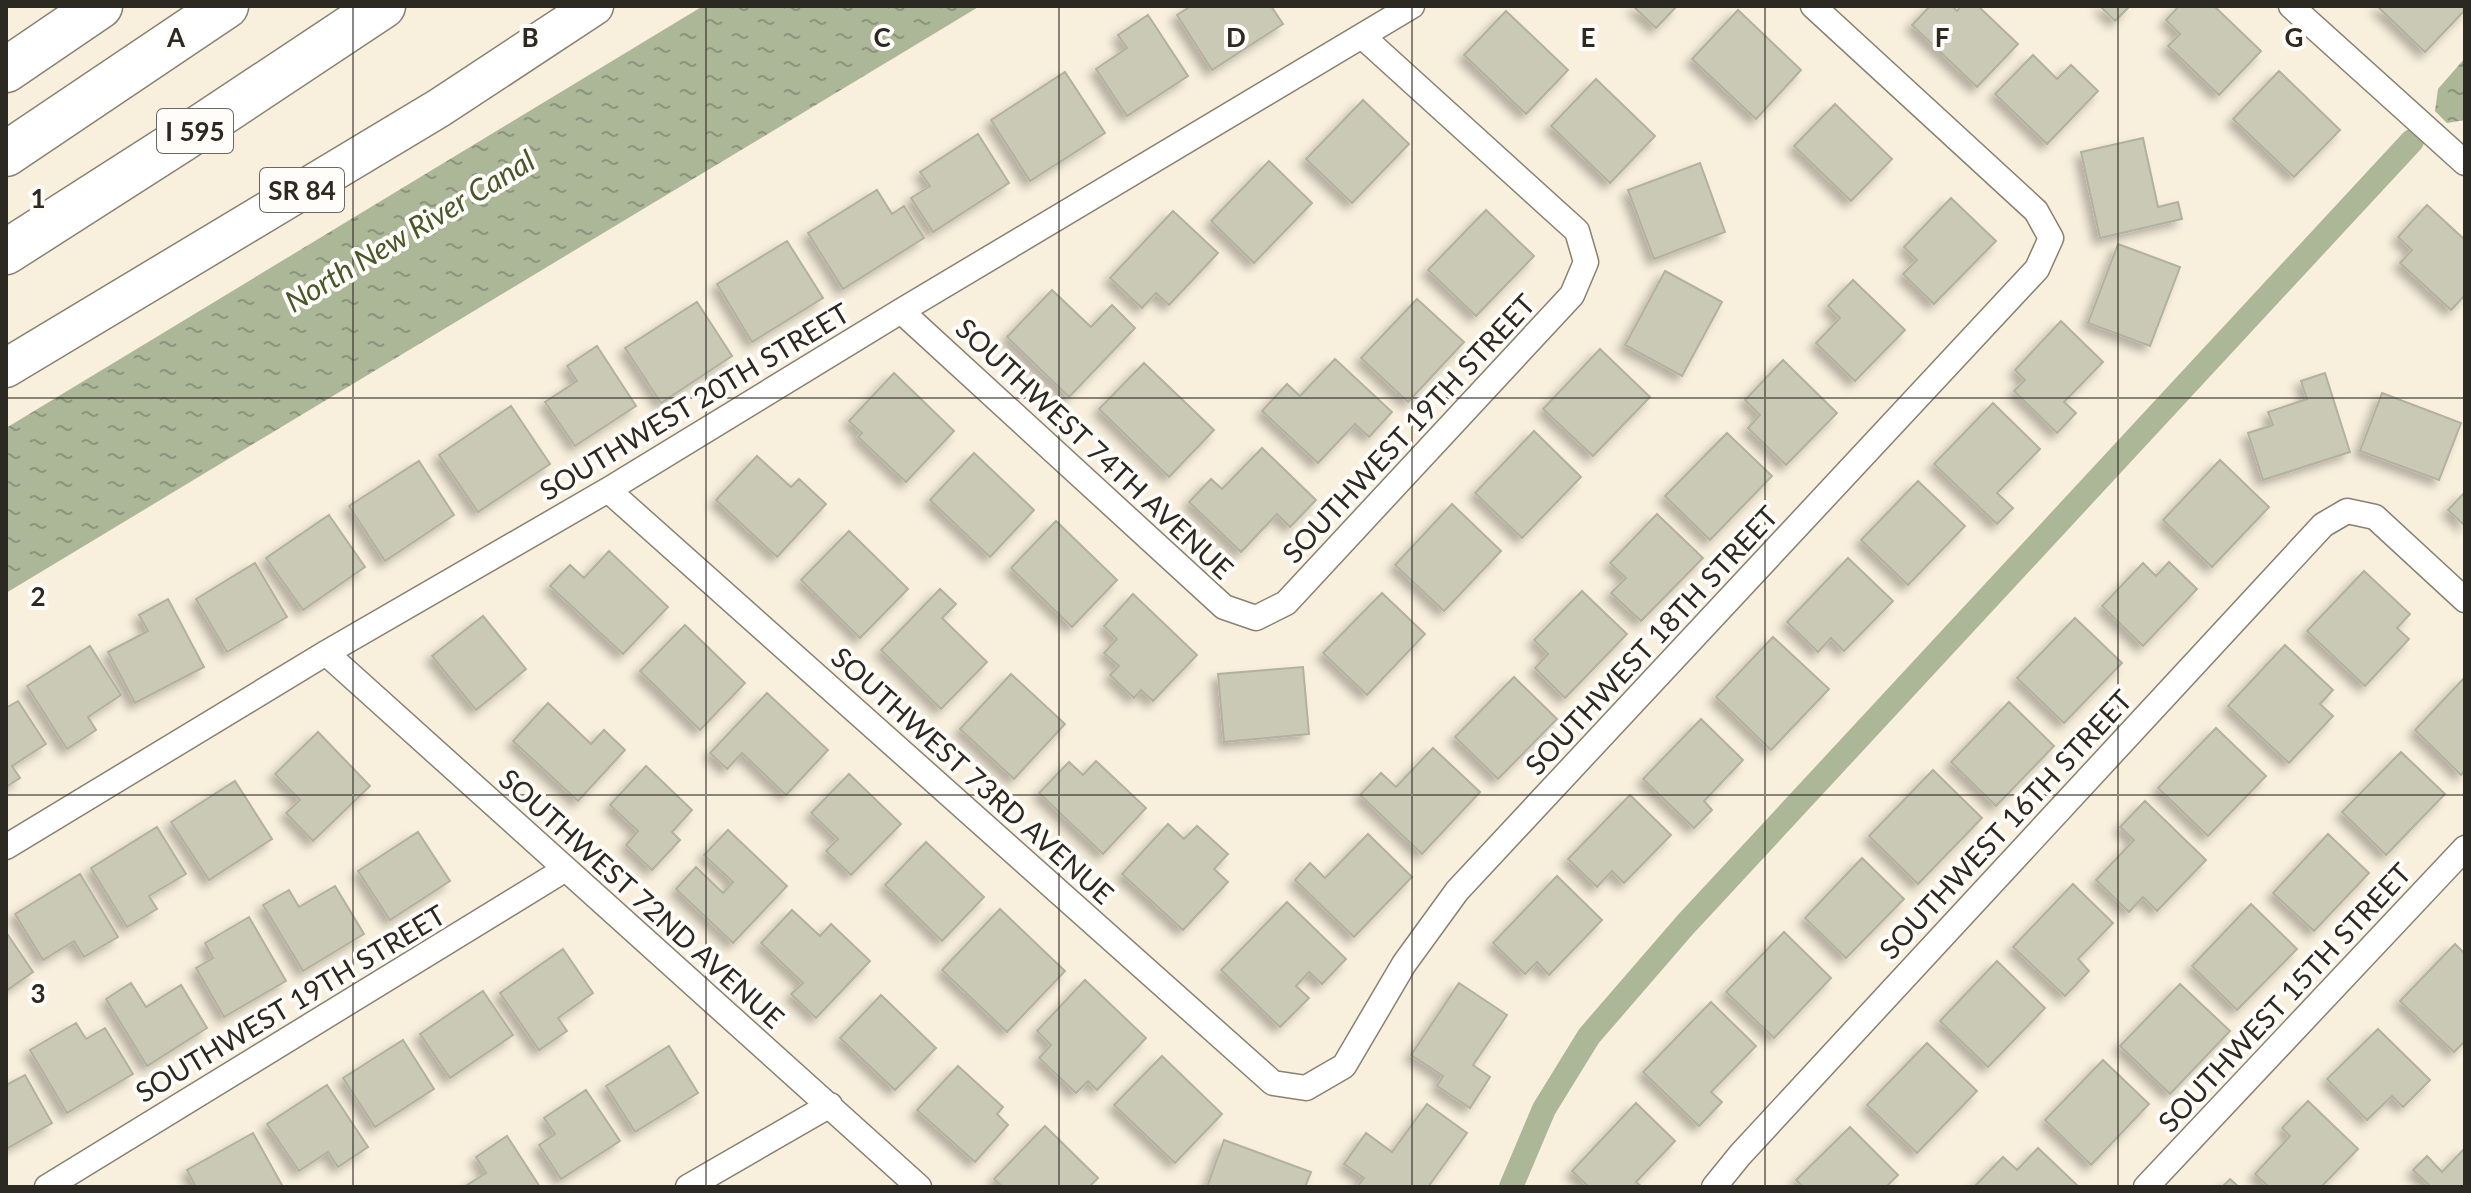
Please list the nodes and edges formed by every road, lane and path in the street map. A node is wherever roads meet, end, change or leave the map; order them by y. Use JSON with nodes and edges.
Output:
{"nodes":[{"id":1,"x":100,"y":6,"type":"edge"},
{"id":2,"x":226,"y":6,"type":"edge"},
{"id":3,"x":383,"y":6,"type":"edge"},
{"id":4,"x":594,"y":6,"type":"edge"},
{"id":5,"x":1412,"y":6,"type":"edge"},
{"id":6,"x":1813,"y":6,"type":"edge"},
{"id":7,"x":2291,"y":6,"type":"edge"},
{"id":8,"x":1362,"y":36,"type":"junction"},
{"id":9,"x":6,"y":70,"type":"edge"},
{"id":10,"x":6,"y":154,"type":"edge"},
{"id":11,"x":2465,"y":163,"type":"edge"},
{"id":12,"x":6,"y":252,"type":"edge"},
{"id":13,"x":901,"y":311,"type":"junction"},
{"id":14,"x":6,"y":368,"type":"edge"},
{"id":15,"x":608,"y":490,"type":"junction"},
{"id":16,"x":2465,"y":600,"type":"edge"},
{"id":17,"x":1256,"y":618,"type":"joint"},
{"id":18,"x":326,"y":653,"type":"junction"},
{"id":19,"x":6,"y":847,"type":"edge"},
{"id":20,"x":2465,"y":848,"type":"edge"},
{"id":21,"x":564,"y":870,"type":"junction"},
{"id":22,"x":1306,"y":1088,"type":"joint"},
{"id":23,"x":830,"y":1105,"type":"junction"},
{"id":24,"x":47,"y":1187,"type":"edge"},
{"id":25,"x":688,"y":1187,"type":"edge"},
{"id":26,"x":919,"y":1187,"type":"edge"},
{"id":27,"x":1714,"y":1187,"type":"edge"},
{"id":28,"x":2146,"y":1187,"type":"edge"}],
"edges":[{"from":1,"to":9,"type":"highway"},
{"from":2,"to":10,"type":"highway"},
{"from":3,"to":12,"type":"highway","number":"I 595"},
{"from":4,"to":14,"type":"main road","number":"SR 84"},
{"from":5,"to":8,"type":"street","name":"SOUTHWEST 20TH STREET"},
{"from":6,"to":22,"type":"street","name":"SOUTHWEST 18TH STREET"},
{"from":7,"to":11,"type":"street"},
{"from":8,"to":13,"type":"street","name":"SOUTHWEST 20TH STREET"},
{"from":8,"to":17,"type":"street","name":"SOUTHWEST 19TH STREET"},
{"from":13,"to":15,"type":"street","name":"SOUTHWEST 20TH STREET"},
{"from":13,"to":17,"type":"street","name":"SOUTHWEST 74TH AVENUE"},
{"from":15,"to":18,"type":"street","name":"SOUTHWEST 20TH STREET"},
{"from":15,"to":22,"type":"street","name":"SOUTHWEST 73RD AVENUE"},
{"from":16,"to":27,"type":"street","name":"SOUTHWEST 16TH STREET"},
{"from":18,"to":19,"type":"street","name":"SOUTHWEST 20TH STREET"},
{"from":18,"to":21,"type":"street","name":"SOUTHWEST 72ND AVENUE"},
{"from":20,"to":28,"type":"street","name":"SOUTHWEST 15TH STREET"},
{"from":21,"to":23,"type":"street","name":"SOUTHWEST 72ND AVENUE"},
{"from":21,"to":24,"type":"street","name":"SOUTHWEST 19TH STREET"},
{"from":23,"to":25,"type":"street"},
{"from":23,"to":26,"type":"street","name":"SOUTHWEST 72ND AVENUE"}]}
